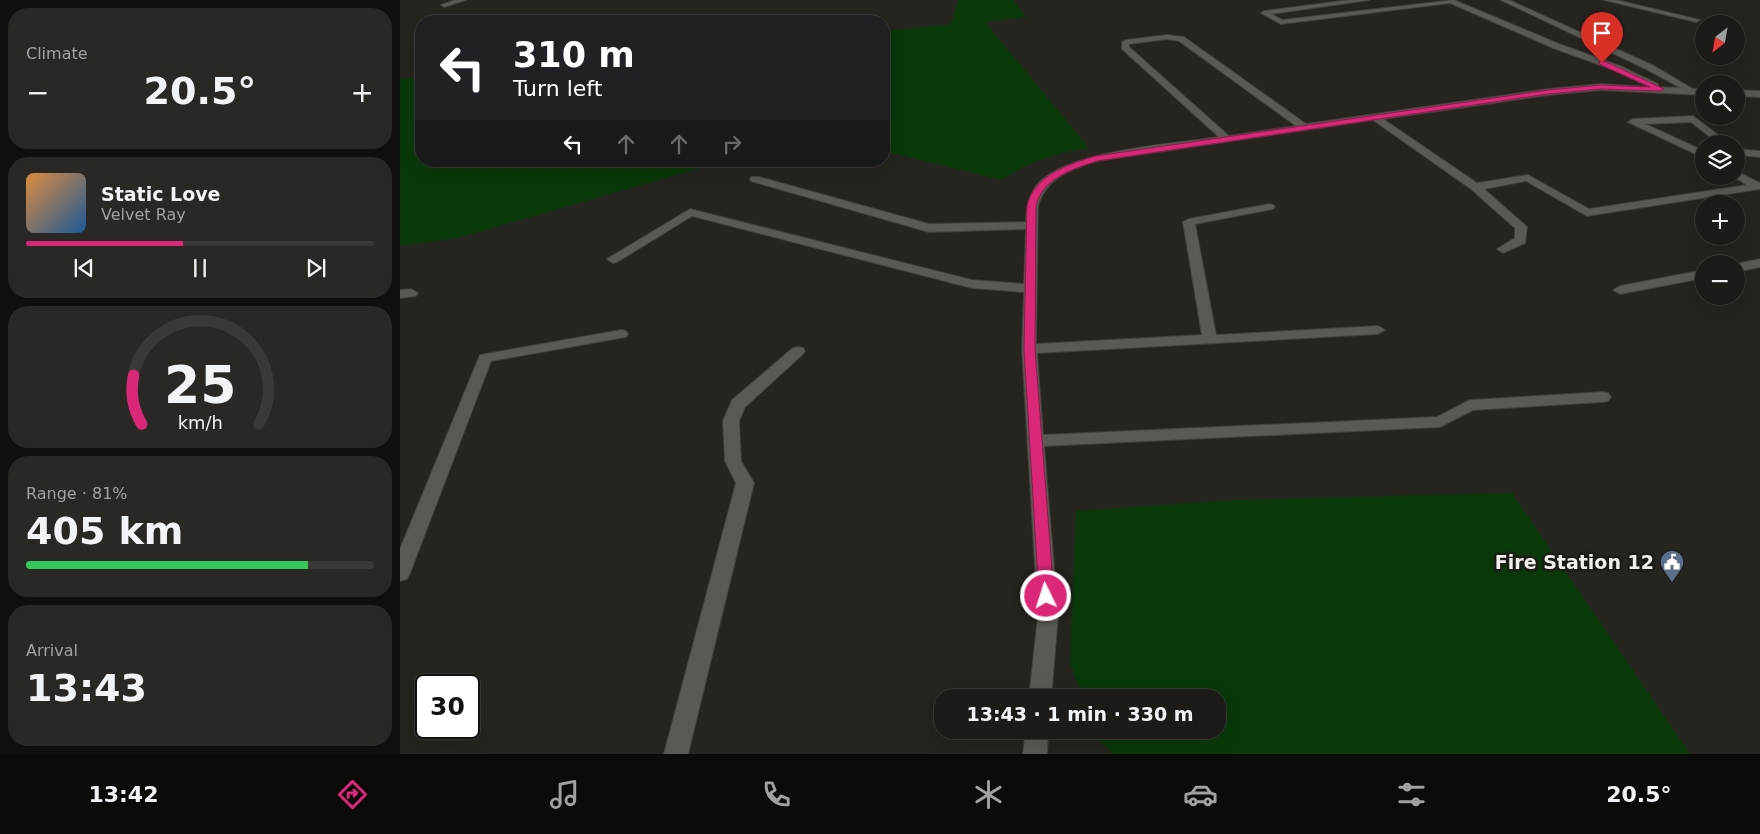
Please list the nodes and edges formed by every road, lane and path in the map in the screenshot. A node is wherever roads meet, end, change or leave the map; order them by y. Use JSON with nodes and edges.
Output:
{"nodes":[{"id":1,"x":463,"y":0,"type":"edge"},
{"id":2,"x":1366,"y":0,"type":"edge"},
{"id":3,"x":1449,"y":0,"type":"edge"},
{"id":4,"x":1504,"y":0,"type":"edge"},
{"id":5,"x":1607,"y":0,"type":"edge"},
{"id":6,"x":444,"y":5,"type":"dead end"},
{"id":7,"x":1695,"y":20,"type":"edge"},
{"id":8,"x":1661,"y":89,"type":"junction"},
{"id":9,"x":1695,"y":90,"type":"edge"},
{"id":10,"x":1695,"y":91,"type":"edge"},
{"id":11,"x":1745,"y":93,"type":"edge"},
{"id":12,"x":1760,"y":94,"type":"edge"},
{"id":13,"x":1374,"y":117,"type":"junction"},
{"id":14,"x":1304,"y":128,"type":"junction"},
{"id":15,"x":1713,"y":135,"type":"edge"},
{"id":16,"x":1227,"y":140,"type":"junction"},
{"id":17,"x":1695,"y":150,"type":"edge"},
{"id":18,"x":1745,"y":153,"type":"edge"},
{"id":19,"x":1760,"y":154,"type":"edge"},
{"id":20,"x":755,"y":179,"type":"dead end"},
{"id":21,"x":1745,"y":179,"type":"edge"},
{"id":22,"x":1759,"y":186,"type":"edge"},
{"id":23,"x":1475,"y":187,"type":"junction"},
{"id":24,"x":1269,"y":207,"type":"dead end"},
{"id":25,"x":1032,"y":225,"type":"junction"},
{"id":26,"x":1503,"y":249,"type":"dead end"},
{"id":27,"x":613,"y":258,"type":"dead end"},
{"id":28,"x":1760,"y":264,"type":"edge"},
{"id":29,"x":1745,"y":266,"type":"edge"},
{"id":30,"x":1695,"y":276,"type":"edge"},
{"id":31,"x":1030,"y":289,"type":"junction"},
{"id":32,"x":1620,"y":290,"type":"dead end"},
{"id":33,"x":1378,"y":330,"type":"dead end"},
{"id":34,"x":622,"y":334,"type":"dead end"},
{"id":35,"x":1210,"y":340,"type":"junction"},
{"id":36,"x":1029,"y":349,"type":"junction"},
{"id":37,"x":798,"y":351,"type":"dead end"},
{"id":38,"x":1603,"y":397,"type":"dead end"},
{"id":39,"x":1035,"y":441,"type":"junction"},
{"id":40,"x":400,"y":573,"type":"edge"},
{"id":41,"x":1041,"y":689,"type":"edge"},
{"id":42,"x":1036,"y":739,"type":"edge"},
{"id":43,"x":676,"y":754,"type":"edge"},
{"id":44,"x":1035,"y":754,"type":"edge"}],
"edges":[{"from":1,"to":6,"type":"street"},
{"from":2,"to":3,"type":"street"},
{"from":3,"to":8,"type":"street"},
{"from":4,"to":9,"type":"street"},
{"from":5,"to":7,"type":"street"},
{"from":8,"to":10,"type":"street"},
{"from":8,"to":13,"type":"street"},
{"from":11,"to":12,"type":"street"},
{"from":13,"to":14,"type":"street"},
{"from":13,"to":23,"type":"street"},
{"from":14,"to":16,"type":"street"},
{"from":14,"to":16,"type":"street"},
{"from":15,"to":17,"type":"street"},
{"from":16,"to":25,"type":"street"},
{"from":18,"to":19,"type":"street"},
{"from":20,"to":25,"type":"street"},
{"from":21,"to":22,"type":"street"},
{"from":22,"to":23,"type":"street"},
{"from":23,"to":26,"type":"street"},
{"from":24,"to":35,"type":"street"},
{"from":25,"to":31,"type":"street"},
{"from":27,"to":31,"type":"street"},
{"from":28,"to":29,"type":"street"},
{"from":30,"to":32,"type":"street"},
{"from":31,"to":36,"type":"street"},
{"from":33,"to":35,"type":"street"},
{"from":34,"to":40,"type":"street"},
{"from":35,"to":36,"type":"street"},
{"from":36,"to":39,"type":"street"},
{"from":37,"to":43,"type":"street"},
{"from":38,"to":39,"type":"street"},
{"from":39,"to":41,"type":"street"},
{"from":42,"to":44,"type":"street"}]}
